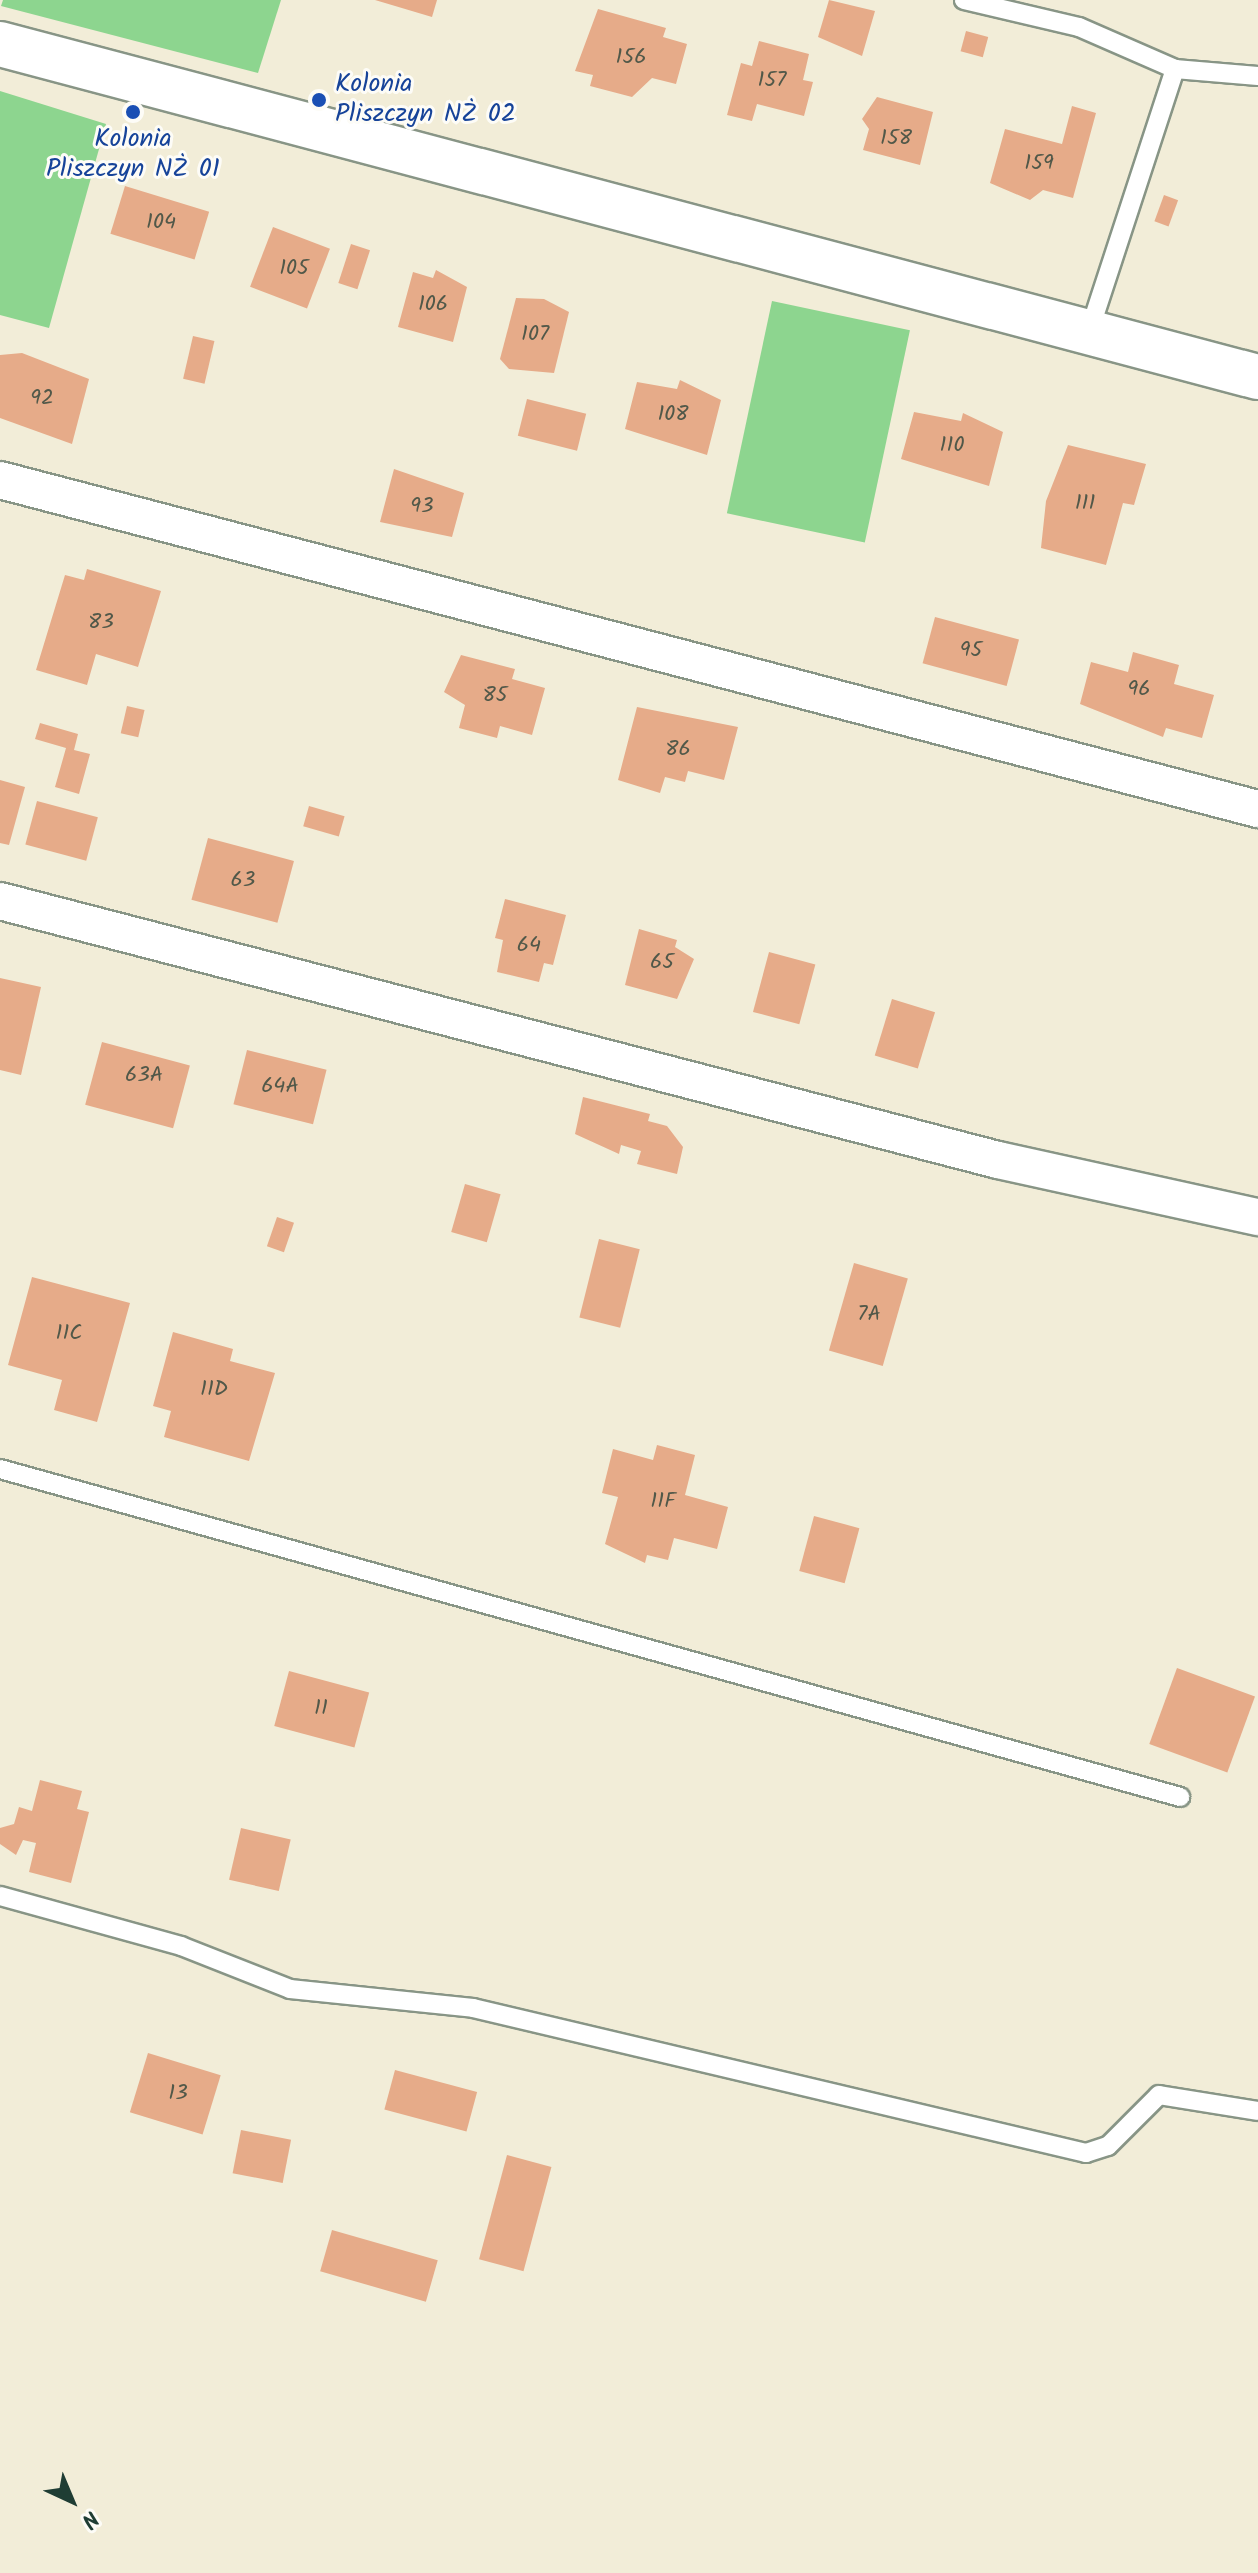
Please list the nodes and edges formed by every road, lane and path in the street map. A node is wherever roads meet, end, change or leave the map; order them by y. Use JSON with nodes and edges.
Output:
{"nodes":[{"id":1,"x":964,"y":0,"type":"edge"},
{"id":2,"x":0,"y":44,"type":"edge"},
{"id":3,"x":1175,"y":69,"type":"junction"},
{"id":4,"x":1258,"y":76,"type":"edge"},
{"id":5,"x":1089,"y":332,"type":"junction"},
{"id":6,"x":1258,"y":377,"type":"edge"},
{"id":7,"x":0,"y":480,"type":"edge"},
{"id":8,"x":1258,"y":809,"type":"edge"},
{"id":9,"x":0,"y":901,"type":"edge"},
{"id":10,"x":1258,"y":1217,"type":"edge"},
{"id":11,"x":0,"y":1469,"type":"edge"},
{"id":12,"x":1180,"y":1797,"type":"dead end"},
{"id":13,"x":0,"y":1896,"type":"edge"},
{"id":14,"x":1258,"y":2111,"type":"edge"}],
"edges":[{"from":1,"to":3,"type":"lane"},
{"from":2,"to":5,"type":"street"},
{"from":3,"to":4,"type":"lane"},
{"from":3,"to":5,"type":"lane"},
{"from":5,"to":6,"type":"street"},
{"from":7,"to":8,"type":"street"},
{"from":9,"to":10,"type":"street"},
{"from":11,"to":12,"type":"lane"},
{"from":13,"to":14,"type":"lane"}]}
